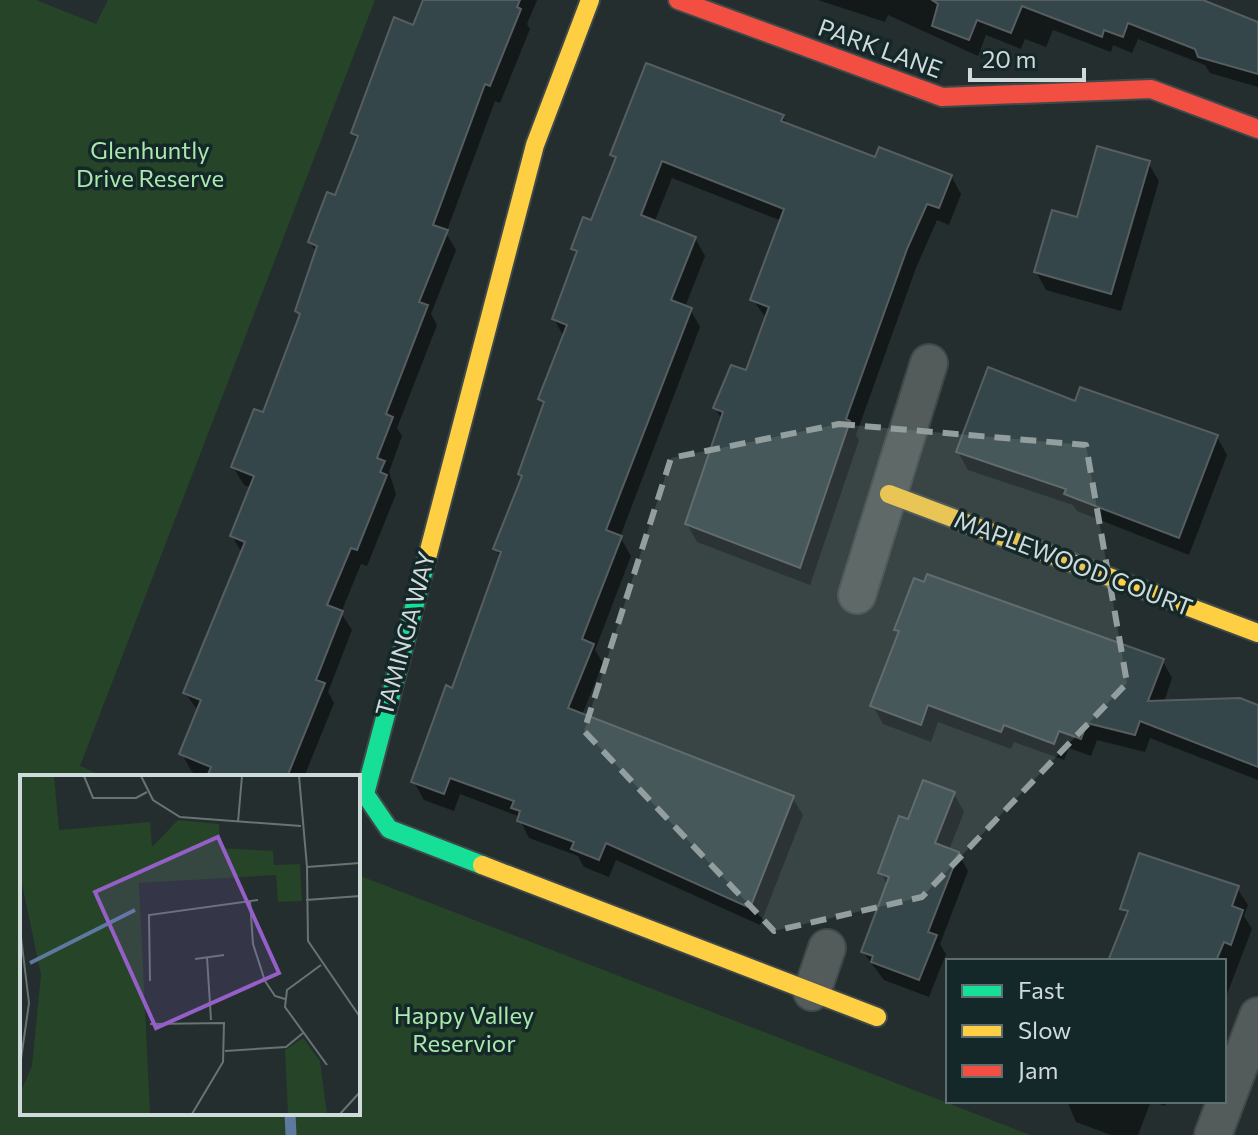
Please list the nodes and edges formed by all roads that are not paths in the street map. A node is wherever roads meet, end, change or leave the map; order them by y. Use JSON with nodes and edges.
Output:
{"nodes":[{"id":1,"x":590,"y":0,"type":"edge"},
{"id":2,"x":678,"y":0,"type":"edge"},
{"id":3,"x":1258,"y":129,"type":"edge"},
{"id":4,"x":929,"y":363,"type":"dead end"},
{"id":5,"x":889,"y":494,"type":"junction"},
{"id":6,"x":857,"y":595,"type":"dead end"},
{"id":7,"x":1258,"y":633,"type":"edge"},
{"id":8,"x":827,"y":948,"type":"dead end"},
{"id":9,"x":812,"y":992,"type":"junction"},
{"id":10,"x":1258,"y":1016,"type":"edge"},
{"id":11,"x":877,"y":1017,"type":"dead end"},
{"id":12,"x":1226,"y":1101,"type":"edge"},
{"id":13,"x":1225,"y":1103,"type":"edge"},
{"id":14,"x":1213,"y":1135,"type":"edge"}],
"edges":[{"from":1,"to":9,"type":"street","name":"TAMINGA WAY"},
{"from":2,"to":3,"type":"street","name":"PARK LANE"},
{"from":4,"to":5,"type":"street"},
{"from":5,"to":6,"type":"street"},
{"from":5,"to":7,"type":"street","name":"MAPLEWOOD COURT"},
{"from":8,"to":9,"type":"street"},
{"from":9,"to":11,"type":"street","name":"TAMINGA WAY"},
{"from":10,"to":12,"type":"street"},
{"from":13,"to":14,"type":"street"}]}
